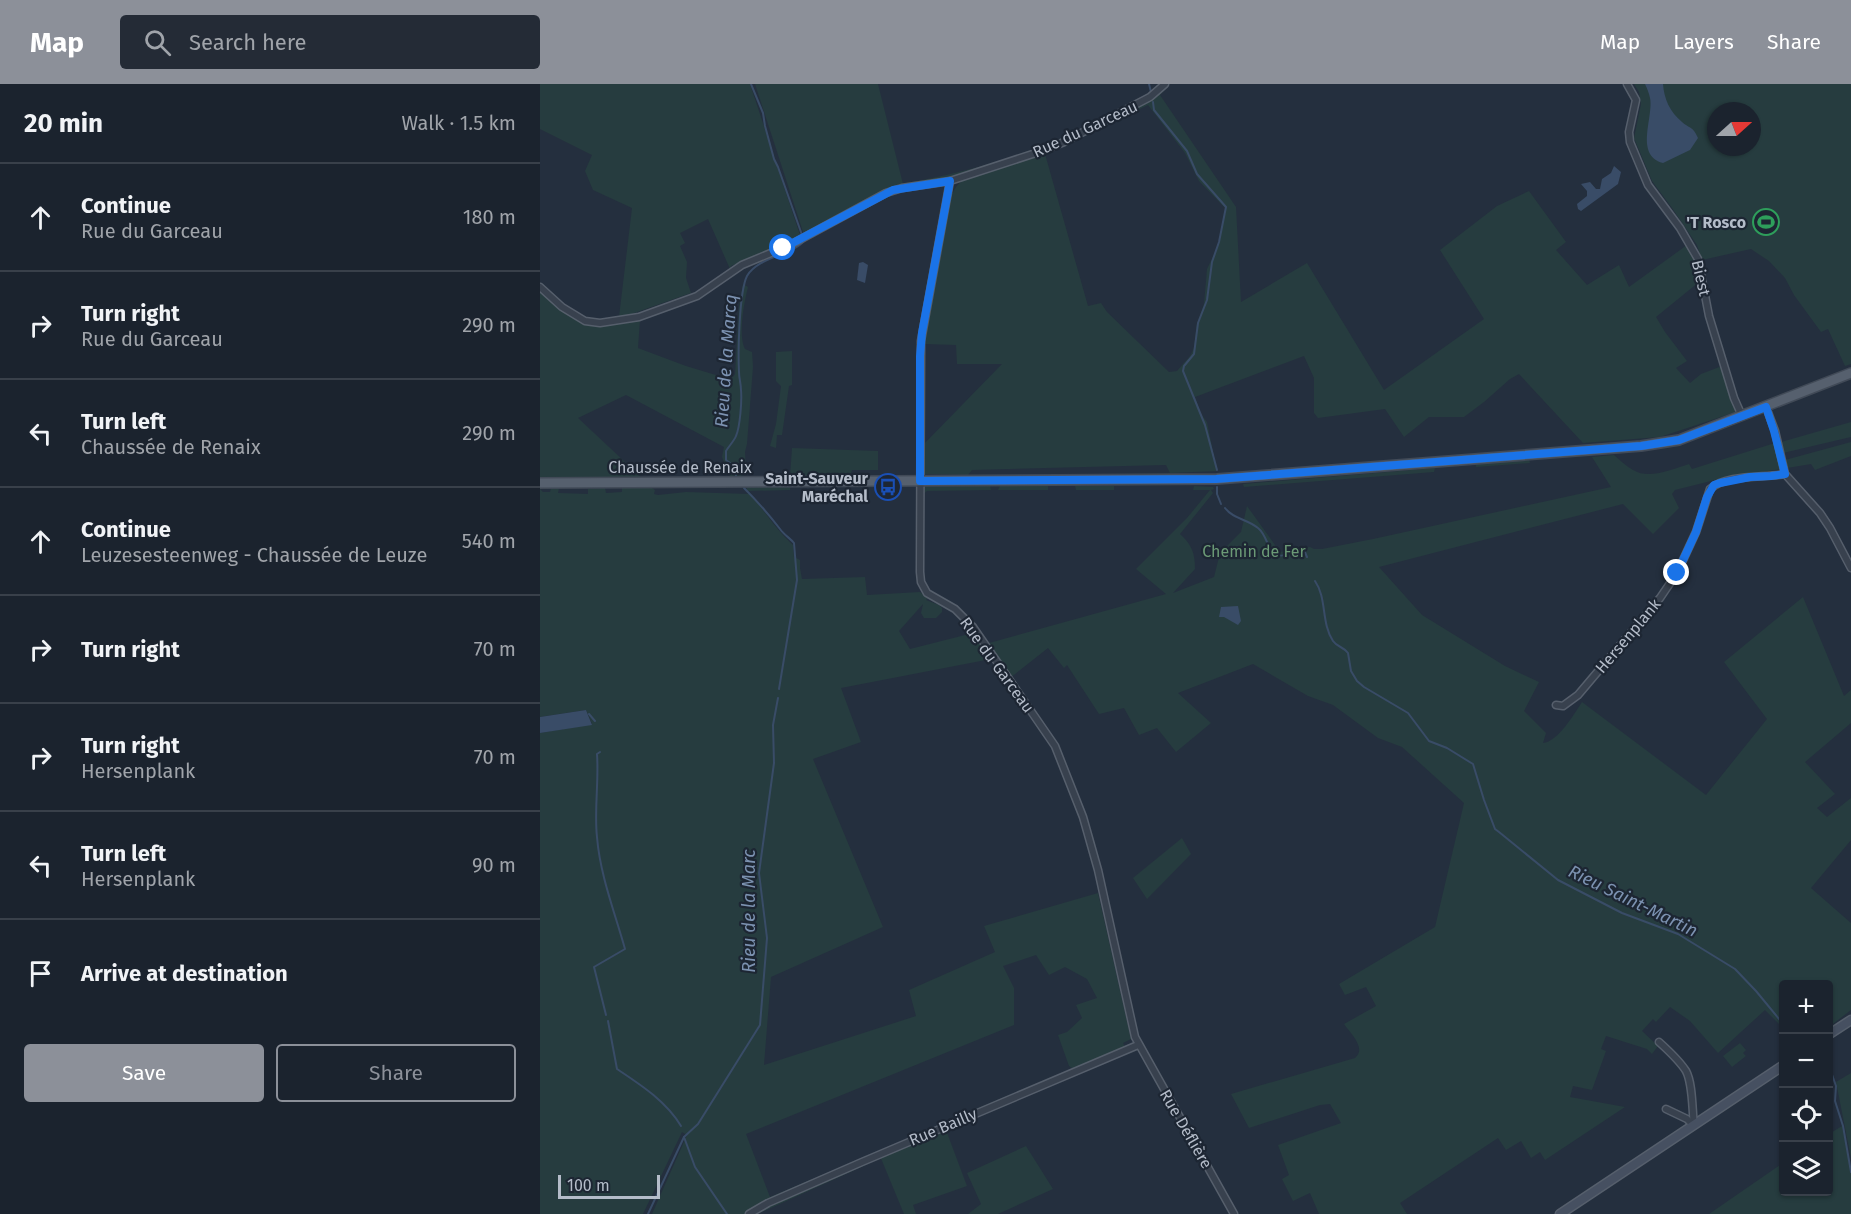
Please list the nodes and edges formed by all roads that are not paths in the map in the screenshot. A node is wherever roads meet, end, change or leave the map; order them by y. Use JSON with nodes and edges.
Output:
{"nodes":[{"id":1,"x":1165,"y":84,"type":"edge"},
{"id":2,"x":1627,"y":84,"type":"edge"},
{"id":3,"x":950,"y":181,"type":"junction"},
{"id":4,"x":540,"y":287,"type":"edge"},
{"id":5,"x":1851,"y":372,"type":"edge"},
{"id":6,"x":1766,"y":407,"type":"junction"},
{"id":7,"x":1742,"y":416,"type":"junction"},
{"id":8,"x":1785,"y":474,"type":"junction"},
{"id":9,"x":920,"y":481,"type":"junction"},
{"id":10,"x":540,"y":483,"type":"edge"},
{"id":11,"x":1851,"y":568,"type":"edge"},
{"id":12,"x":1556,"y":705,"type":"dead end"},
{"id":13,"x":1851,"y":1020,"type":"edge"},
{"id":14,"x":1830,"y":1034,"type":"edge"},
{"id":15,"x":1659,"y":1042,"type":"dead end"},
{"id":16,"x":1138,"y":1045,"type":"junction"},
{"id":17,"x":1779,"y":1068,"type":"edge"},
{"id":18,"x":1666,"y":1109,"type":"dead end"},
{"id":19,"x":1694,"y":1125,"type":"junction"},
{"id":20,"x":749,"y":1214,"type":"edge"},
{"id":21,"x":1234,"y":1214,"type":"edge"},
{"id":22,"x":1560,"y":1214,"type":"edge"}],
"edges":[{"from":1,"to":3,"type":"street","name":"Rue du Garceau"},
{"from":2,"to":7,"type":"street","name":"Biest"},
{"from":3,"to":4,"type":"street","name":"Rue du Garceau"},
{"from":3,"to":9,"type":"street","name":"Rue du Garceau"},
{"from":5,"to":6,"type":"main road","name":"Chaussée de Renaix"},
{"from":6,"to":7,"type":"main road","name":"Chaussée de Renaix"},
{"from":6,"to":8,"type":"street"},
{"from":7,"to":9,"type":"main road","name":"Chaussée de Renaix"},
{"from":8,"to":11,"type":"street"},
{"from":8,"to":12,"type":"street","name":"Hersenplank"},
{"from":9,"to":10,"type":"main road","name":"Chaussée de Renaix"},
{"from":9,"to":16,"type":"street","name":"Rue du Garceau"},
{"from":13,"to":14,"type":"street"},
{"from":15,"to":19,"type":"street"},
{"from":16,"to":20,"type":"street","name":"Rue Bailly"},
{"from":16,"to":21,"type":"street","name":"Rue Déflière"},
{"from":17,"to":19,"type":"street"},
{"from":18,"to":19,"type":"street"},
{"from":19,"to":22,"type":"street"}]}
